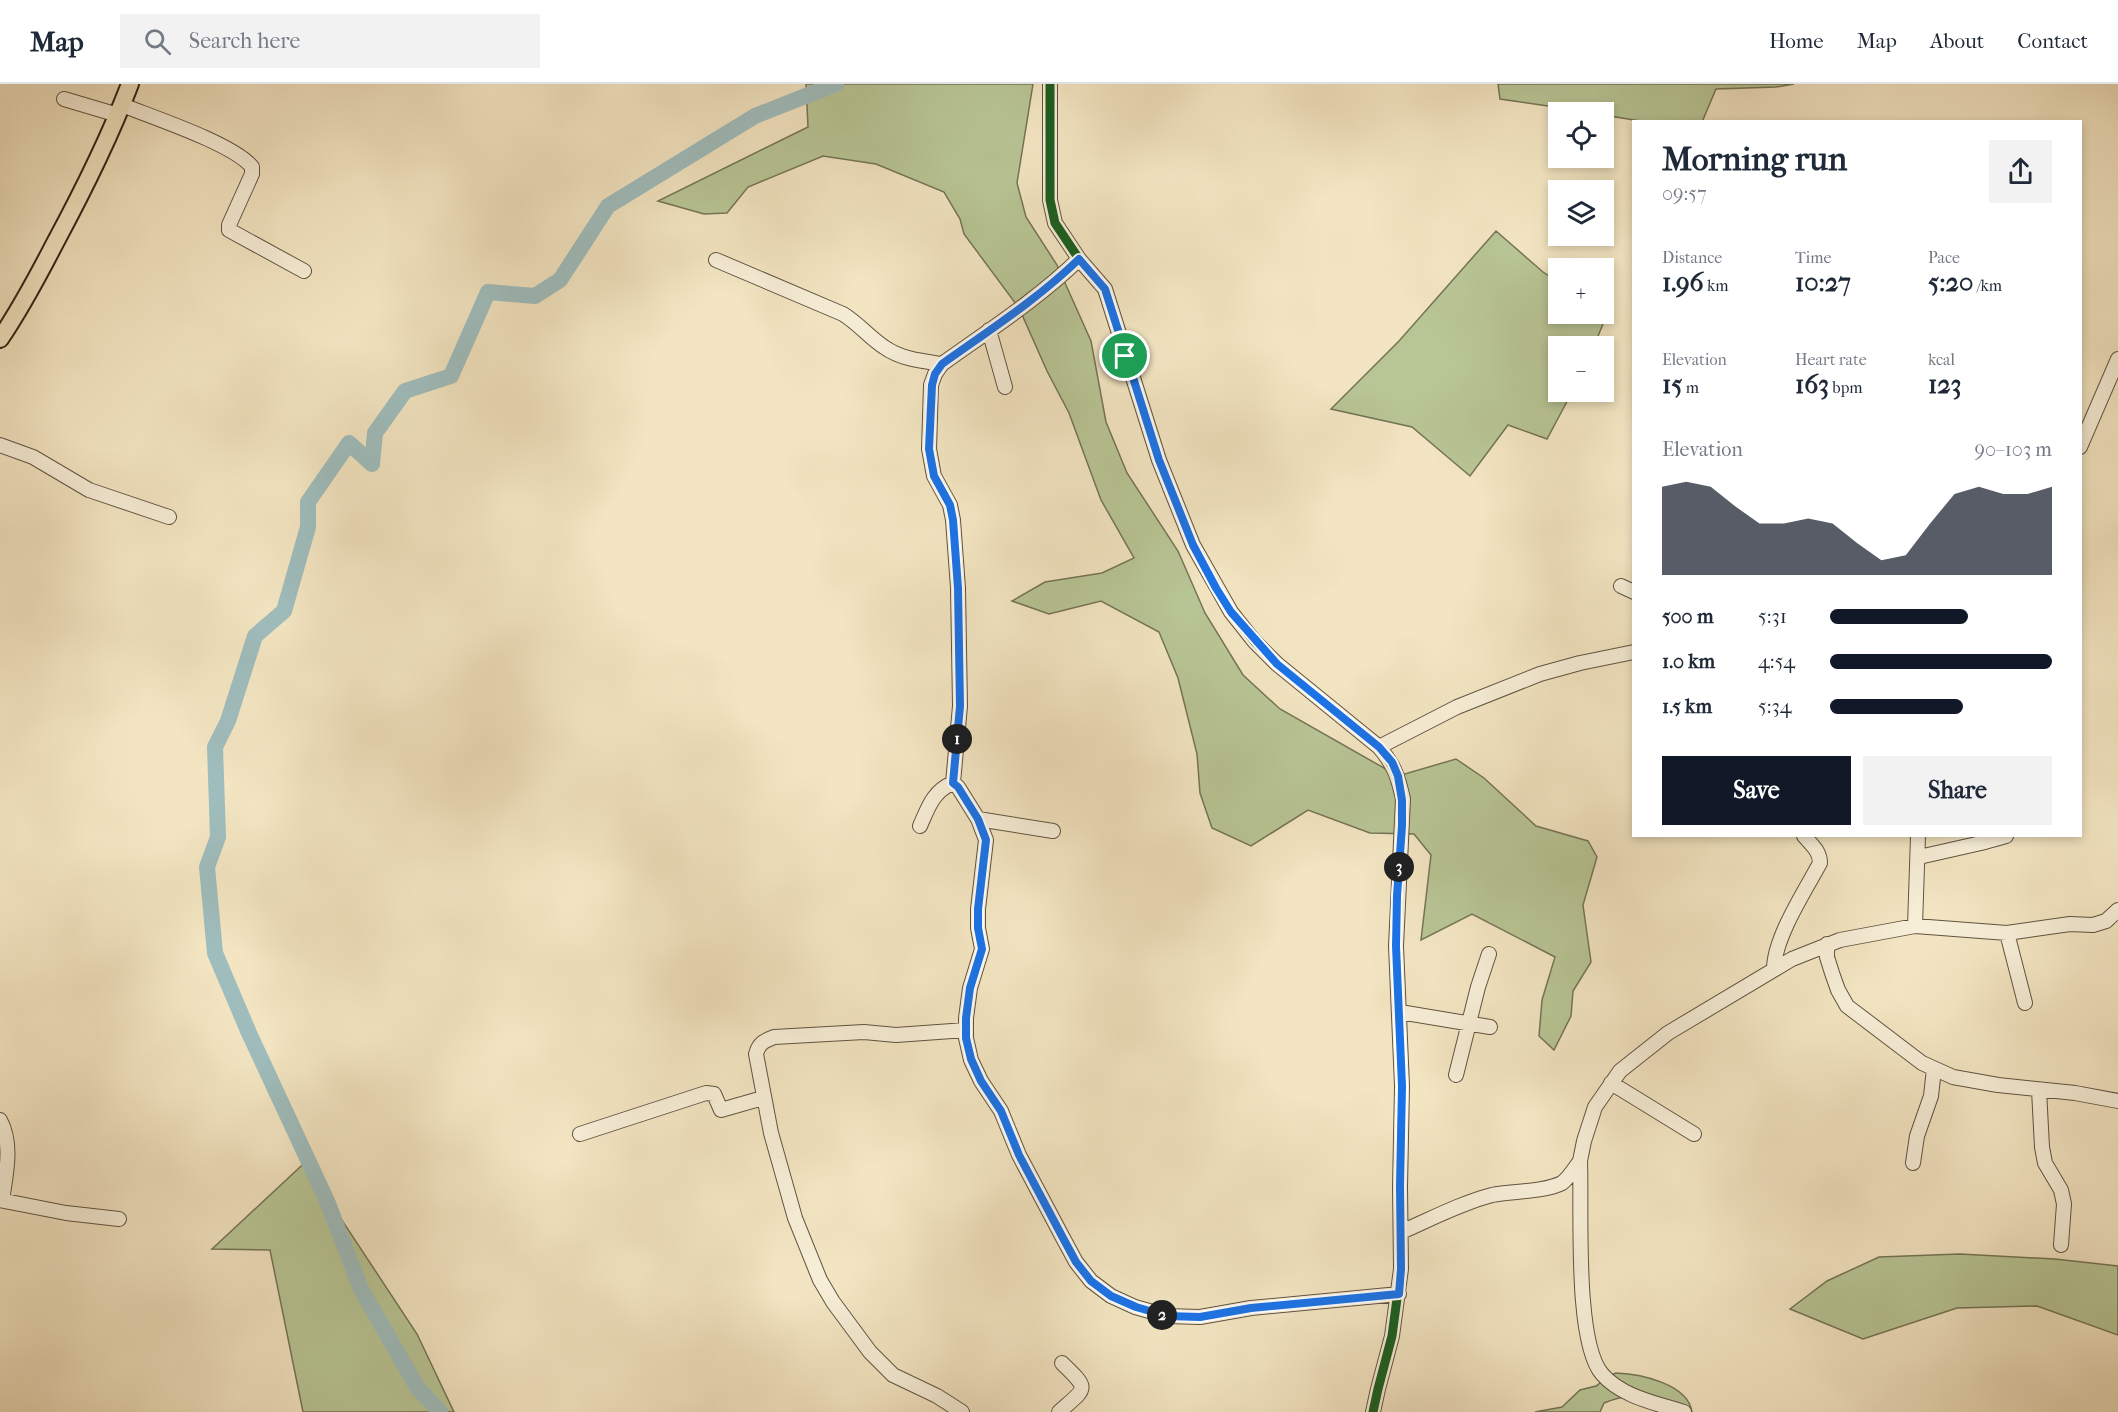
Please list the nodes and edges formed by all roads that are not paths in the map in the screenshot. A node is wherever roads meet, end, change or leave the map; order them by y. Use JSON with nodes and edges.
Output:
{"nodes":[{"id":1,"x":130,"y":84,"type":"edge"},
{"id":2,"x":1050,"y":84,"type":"edge"},
{"id":3,"x":64,"y":99,"type":"dead end"},
{"id":4,"x":120,"y":110,"type":"junction"},
{"id":5,"x":1079,"y":259,"type":"junction"},
{"id":6,"x":716,"y":260,"type":"dead end"},
{"id":7,"x":304,"y":271,"type":"dead end"},
{"id":8,"x":990,"y":330,"type":"junction"},
{"id":9,"x":0,"y":339,"type":"edge"},
{"id":10,"x":942,"y":364,"type":"junction"},
{"id":11,"x":2117,"y":369,"type":"edge"},
{"id":12,"x":1005,"y":387,"type":"dead end"},
{"id":13,"x":2082,"y":443,"type":"edge"},
{"id":14,"x":0,"y":445,"type":"edge"},
{"id":15,"x":169,"y":517,"type":"dead end"},
{"id":16,"x":1632,"y":652,"type":"edge"},
{"id":17,"x":1379,"y":747,"type":"junction"},
{"id":18,"x":953,"y":783,"type":"junction"},
{"id":19,"x":978,"y":819,"type":"junction"},
{"id":20,"x":920,"y":826,"type":"dead end"},
{"id":21,"x":1053,"y":831,"type":"dead end"},
{"id":22,"x":1805,"y":837,"type":"edge"},
{"id":23,"x":1918,"y":837,"type":"edge"},
{"id":24,"x":2002,"y":837,"type":"edge"},
{"id":25,"x":1918,"y":857,"type":"junction"},
{"id":26,"x":2118,"y":910,"type":"edge"},
{"id":27,"x":1915,"y":926,"type":"junction"},
{"id":28,"x":2007,"y":933,"type":"junction"},
{"id":29,"x":1823,"y":950,"type":"junction"},
{"id":30,"x":1489,"y":954,"type":"dead end"},
{"id":31,"x":1774,"y":969,"type":"junction"},
{"id":32,"x":2025,"y":1003,"type":"dead end"},
{"id":33,"x":1400,"y":1012,"type":"junction"},
{"id":34,"x":1468,"y":1023,"type":"junction"},
{"id":35,"x":1490,"y":1027,"type":"dead end"},
{"id":36,"x":966,"y":1030,"type":"junction"},
{"id":37,"x":1934,"y":1069,"type":"junction"},
{"id":38,"x":1456,"y":1075,"type":"dead end"},
{"id":39,"x":1611,"y":1083,"type":"junction"},
{"id":40,"x":2039,"y":1090,"type":"junction"},
{"id":41,"x":763,"y":1098,"type":"junction"},
{"id":42,"x":2118,"y":1101,"type":"edge"},
{"id":43,"x":0,"y":1120,"type":"edge"},
{"id":44,"x":580,"y":1134,"type":"dead end"},
{"id":45,"x":1694,"y":1134,"type":"dead end"},
{"id":46,"x":1580,"y":1161,"type":"junction"},
{"id":47,"x":1913,"y":1163,"type":"dead end"},
{"id":48,"x":1,"y":1200,"type":"edge"},
{"id":49,"x":119,"y":1219,"type":"dead end"},
{"id":50,"x":1401,"y":1232,"type":"junction"},
{"id":51,"x":2061,"y":1245,"type":"dead end"},
{"id":52,"x":1399,"y":1294,"type":"junction"},
{"id":53,"x":1062,"y":1363,"type":"dead end"},
{"id":54,"x":962,"y":1412,"type":"edge"},
{"id":55,"x":1059,"y":1412,"type":"edge"},
{"id":56,"x":1373,"y":1412,"type":"edge"},
{"id":57,"x":1684,"y":1412,"type":"edge"}],
"edges":[{"from":1,"to":4,"type":"main road"},
{"from":2,"to":5,"type":"street"},
{"from":3,"to":4,"type":"street"},
{"from":4,"to":7,"type":"street"},
{"from":4,"to":9,"type":"main road"},
{"from":5,"to":8,"type":"street"},
{"from":5,"to":17,"type":"street"},
{"from":6,"to":10,"type":"street"},
{"from":8,"to":10,"type":"street"},
{"from":8,"to":12,"type":"street"},
{"from":10,"to":18,"type":"street"},
{"from":11,"to":13,"type":"street"},
{"from":14,"to":15,"type":"street"},
{"from":16,"to":17,"type":"street"},
{"from":17,"to":33,"type":"street"},
{"from":18,"to":19,"type":"street"},
{"from":18,"to":20,"type":"street"},
{"from":19,"to":21,"type":"street"},
{"from":19,"to":36,"type":"street"},
{"from":22,"to":31,"type":"street"},
{"from":23,"to":25,"type":"street"},
{"from":24,"to":25,"type":"street"},
{"from":25,"to":27,"type":"street"},
{"from":26,"to":28,"type":"street"},
{"from":27,"to":28,"type":"street"},
{"from":27,"to":29,"type":"street"},
{"from":28,"to":32,"type":"street"},
{"from":29,"to":31,"type":"street"},
{"from":29,"to":37,"type":"street"},
{"from":30,"to":34,"type":"street"},
{"from":31,"to":39,"type":"street"},
{"from":33,"to":34,"type":"street"},
{"from":33,"to":50,"type":"street"},
{"from":34,"to":35,"type":"street"},
{"from":34,"to":38,"type":"street"},
{"from":36,"to":41,"type":"street"},
{"from":36,"to":52,"type":"street"},
{"from":37,"to":40,"type":"street"},
{"from":37,"to":47,"type":"street"},
{"from":39,"to":45,"type":"street"},
{"from":39,"to":46,"type":"street"},
{"from":40,"to":42,"type":"street"},
{"from":40,"to":51,"type":"street"},
{"from":41,"to":44,"type":"street"},
{"from":41,"to":54,"type":"street"},
{"from":43,"to":48,"type":"street"},
{"from":46,"to":50,"type":"street"},
{"from":46,"to":57,"type":"street"},
{"from":48,"to":49,"type":"street"},
{"from":50,"to":52,"type":"street"},
{"from":52,"to":56,"type":"street"},
{"from":53,"to":55,"type":"street"}]}
